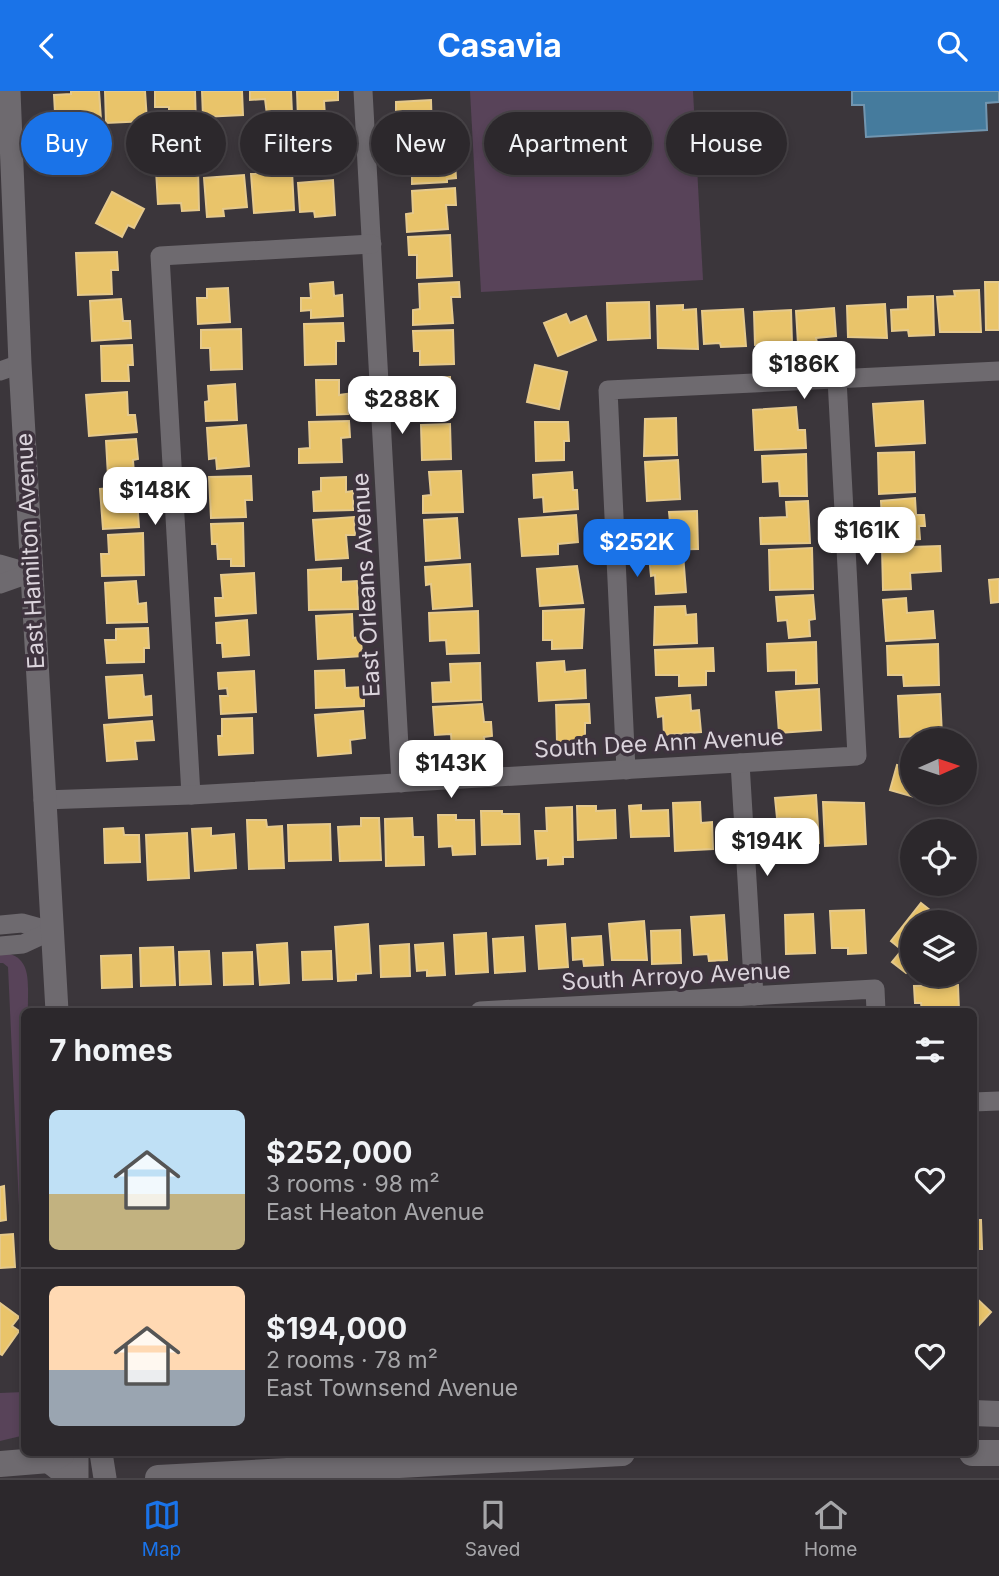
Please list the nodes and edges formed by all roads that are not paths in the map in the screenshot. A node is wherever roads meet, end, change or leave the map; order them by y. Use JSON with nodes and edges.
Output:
{"nodes":[{"id":1,"x":9,"y":91,"type":"edge"},
{"id":2,"x":363,"y":91,"type":"edge"},
{"id":3,"x":372,"y":244,"type":"junction"},
{"id":4,"x":7,"y":364,"type":"edge"},
{"id":5,"x":999,"y":370,"type":"edge"},
{"id":6,"x":837,"y":379,"type":"junction"},
{"id":7,"x":0,"y":563,"type":"edge"},
{"id":8,"x":31,"y":573,"type":"junction"},
{"id":9,"x":0,"y":584,"type":"edge"},
{"id":10,"x":740,"y":763,"type":"junction"},
{"id":11,"x":626,"y":770,"type":"junction"},
{"id":12,"x":401,"y":783,"type":"junction"},
{"id":13,"x":191,"y":795,"type":"junction"},
{"id":14,"x":43,"y":800,"type":"junction"},
{"id":15,"x":0,"y":925,"type":"edge"},
{"id":16,"x":51,"y":931,"type":"junction"},
{"id":17,"x":0,"y":946,"type":"edge"},
{"id":18,"x":754,"y":996,"type":"junction"},
{"id":19,"x":656,"y":1006,"type":"edge"},
{"id":20,"x":57,"y":1008,"type":"edge"},
{"id":21,"x":586,"y":1008,"type":"edge"},
{"id":22,"x":876,"y":1008,"type":"edge"},
{"id":23,"x":999,"y":1101,"type":"edge"},
{"id":24,"x":977,"y":1102,"type":"edge"},
{"id":25,"x":977,"y":1413,"type":"edge"},
{"id":26,"x":999,"y":1414,"type":"edge"},
{"id":27,"x":977,"y":1453,"type":"edge"},
{"id":28,"x":999,"y":1453,"type":"edge"},
{"id":29,"x":55,"y":1456,"type":"edge"},
{"id":30,"x":77,"y":1456,"type":"edge"},
{"id":31,"x":101,"y":1456,"type":"edge"},
{"id":32,"x":566,"y":1456,"type":"edge"},
{"id":33,"x":0,"y":1464,"type":"edge"},
{"id":34,"x":75,"y":1478,"type":"edge"},
{"id":35,"x":104,"y":1478,"type":"edge"},
{"id":36,"x":158,"y":1478,"type":"edge"}],
"edges":[{"from":1,"to":4,"type":"street","name":"East Hamilton Avenue"},
{"from":2,"to":3,"type":"street","name":"East Orleans Avenue"},
{"from":3,"to":12,"type":"street","name":"East Orleans Avenue"},
{"from":3,"to":13,"type":"street"},
{"from":4,"to":8,"type":"street","name":"East Hamilton Avenue"},
{"from":5,"to":6,"type":"street"},
{"from":6,"to":10,"type":"street","name":"South Dee Ann Avenue"},
{"from":6,"to":11,"type":"street"},
{"from":7,"to":8,"type":"street"},
{"from":8,"to":9,"type":"street"},
{"from":8,"to":14,"type":"street","name":"East Hamilton Avenue"},
{"from":10,"to":11,"type":"street","name":"South Dee Ann Avenue"},
{"from":10,"to":18,"type":"street"},
{"from":11,"to":12,"type":"street","name":"South Dee Ann Avenue"},
{"from":12,"to":13,"type":"street","name":"South Dee Ann Avenue"},
{"from":13,"to":14,"type":"street","name":"South Dee Ann Avenue"},
{"from":14,"to":16,"type":"street","name":"East Hamilton Avenue"},
{"from":15,"to":16,"type":"street"},
{"from":16,"to":17,"type":"street"},
{"from":16,"to":20,"type":"street","name":"East Hamilton Avenue"},
{"from":18,"to":19,"type":"street","name":"South Arroyo Avenue"},
{"from":18,"to":22,"type":"street","name":"South Arroyo Avenue"},
{"from":19,"to":21,"type":"street","name":"South Arroyo Avenue"},
{"from":23,"to":24,"type":"street"},
{"from":25,"to":26,"type":"main road"},
{"from":27,"to":28,"type":"main road"},
{"from":29,"to":33,"type":"main road"},
{"from":29,"to":34,"type":"main road"},
{"from":30,"to":34,"type":"street"},
{"from":31,"to":35,"type":"street"},
{"from":32,"to":36,"type":"main road"}]}
